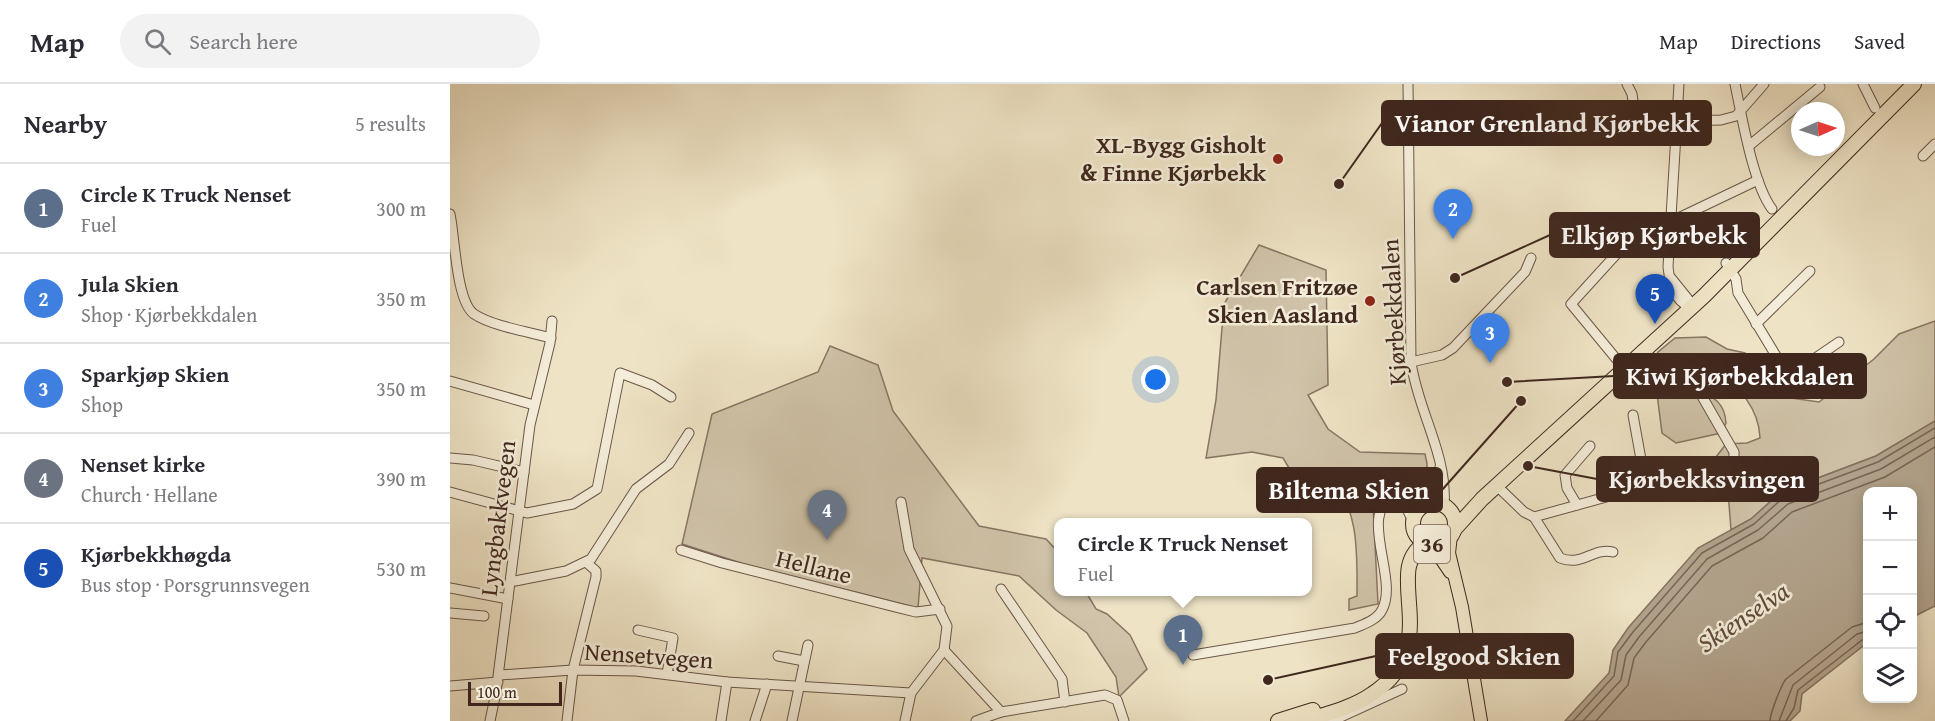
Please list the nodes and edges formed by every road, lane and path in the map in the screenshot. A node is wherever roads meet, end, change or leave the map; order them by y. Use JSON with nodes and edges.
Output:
{"nodes":[{"id":1,"x":1408,"y":84,"type":"edge"},
{"id":2,"x":1627,"y":84,"type":"edge"},
{"id":3,"x":1679,"y":84,"type":"edge"},
{"id":4,"x":1735,"y":84,"type":"edge"},
{"id":5,"x":1764,"y":84,"type":"edge"},
{"id":6,"x":1863,"y":84,"type":"edge"},
{"id":7,"x":1908,"y":84,"type":"edge"},
{"id":8,"x":1914,"y":84,"type":"edge"},
{"id":9,"x":1820,"y":87,"type":"dead end"},
{"id":10,"x":1875,"y":108,"type":"dead end"},
{"id":11,"x":1742,"y":112,"type":"junction"},
{"id":12,"x":1678,"y":119,"type":"junction"},
{"id":13,"x":1935,"y":144,"type":"edge"},
{"id":14,"x":1750,"y":145,"type":"junction"},
{"id":15,"x":1923,"y":156,"type":"dead end"},
{"id":16,"x":1758,"y":180,"type":"junction"},
{"id":17,"x":1772,"y":209,"type":"dead end"},
{"id":18,"x":450,"y":214,"type":"edge"},
{"id":19,"x":1670,"y":222,"type":"junction"},
{"id":20,"x":1531,"y":258,"type":"dead end"},
{"id":21,"x":1728,"y":266,"type":"junction"},
{"id":22,"x":1810,"y":271,"type":"dead end"},
{"id":23,"x":1687,"y":304,"type":"junction"},
{"id":24,"x":552,"y":321,"type":"dead end"},
{"id":25,"x":1755,"y":324,"type":"junction"},
{"id":26,"x":551,"y":338,"type":"junction"},
{"id":27,"x":1839,"y":342,"type":"dead end"},
{"id":28,"x":1618,"y":361,"type":"dead end"},
{"id":29,"x":1412,"y":362,"type":"junction"},
{"id":30,"x":450,"y":381,"type":"edge"},
{"id":31,"x":1699,"y":391,"type":"dead end"},
{"id":32,"x":671,"y":397,"type":"dead end"},
{"id":33,"x":534,"y":405,"type":"junction"},
{"id":34,"x":1633,"y":415,"type":"dead end"},
{"id":35,"x":689,"y":433,"type":"dead end"},
{"id":36,"x":1590,"y":446,"type":"dead end"},
{"id":37,"x":450,"y":458,"type":"edge"},
{"id":38,"x":1441,"y":461,"type":"junction"},
{"id":39,"x":524,"y":472,"type":"junction"},
{"id":40,"x":1496,"y":485,"type":"junction"},
{"id":41,"x":1646,"y":487,"type":"junction"},
{"id":42,"x":450,"y":492,"type":"edge"},
{"id":43,"x":1391,"y":496,"type":"junction"},
{"id":44,"x":1482,"y":499,"type":"junction"},
{"id":45,"x":901,"y":502,"type":"dead end"},
{"id":46,"x":1426,"y":505,"type":"junction"},
{"id":47,"x":1577,"y":505,"type":"junction"},
{"id":48,"x":1446,"y":507,"type":"junction"},
{"id":49,"x":519,"y":512,"type":"junction"},
{"id":50,"x":1534,"y":518,"type":"junction"},
{"id":51,"x":1414,"y":527,"type":"junction"},
{"id":52,"x":1452,"y":533,"type":"junction"},
{"id":53,"x":1429,"y":544,"type":"junction"},
{"id":54,"x":681,"y":549,"type":"dead end"},
{"id":55,"x":1613,"y":552,"type":"dead end"},
{"id":56,"x":587,"y":563,"type":"junction"},
{"id":57,"x":515,"y":580,"type":"dead end"},
{"id":58,"x":1455,"y":584,"type":"junction"},
{"id":59,"x":450,"y":588,"type":"edge"},
{"id":60,"x":1001,"y":589,"type":"dead end"},
{"id":61,"x":507,"y":599,"type":"junction"},
{"id":62,"x":1409,"y":604,"type":"junction"},
{"id":63,"x":940,"y":609,"type":"junction"},
{"id":64,"x":450,"y":613,"type":"edge"},
{"id":65,"x":484,"y":616,"type":"dead end"},
{"id":66,"x":638,"y":630,"type":"dead end"},
{"id":67,"x":808,"y":645,"type":"dead end"},
{"id":68,"x":944,"y":650,"type":"junction"},
{"id":69,"x":1193,"y":655,"type":"dead end"},
{"id":70,"x":778,"y":656,"type":"dead end"},
{"id":71,"x":804,"y":661,"type":"junction"},
{"id":72,"x":573,"y":670,"type":"junction"},
{"id":73,"x":667,"y":674,"type":"junction"},
{"id":74,"x":498,"y":678,"type":"junction"},
{"id":75,"x":727,"y":682,"type":"junction"},
{"id":76,"x":768,"y":684,"type":"junction"},
{"id":77,"x":450,"y":686,"type":"edge"},
{"id":78,"x":797,"y":686,"type":"junction"},
{"id":79,"x":1380,"y":687,"type":"junction"},
{"id":80,"x":1402,"y":689,"type":"dead end"},
{"id":81,"x":911,"y":693,"type":"junction"},
{"id":82,"x":1065,"y":702,"type":"junction"},
{"id":83,"x":1016,"y":710,"type":"junction"},
{"id":84,"x":1001,"y":712,"type":"junction"},
{"id":85,"x":1282,"y":720,"type":"edge"},
{"id":86,"x":490,"y":721,"type":"edge"},
{"id":87,"x":567,"y":721,"type":"edge"},
{"id":88,"x":721,"y":721,"type":"edge"},
{"id":89,"x":755,"y":721,"type":"edge"},
{"id":90,"x":792,"y":721,"type":"edge"},
{"id":91,"x":905,"y":721,"type":"edge"},
{"id":92,"x":976,"y":721,"type":"edge"},
{"id":93,"x":1017,"y":721,"type":"edge"},
{"id":94,"x":1124,"y":721,"type":"edge"},
{"id":95,"x":1304,"y":721,"type":"edge"},
{"id":96,"x":1332,"y":721,"type":"edge"},
{"id":97,"x":1481,"y":721,"type":"edge"}],
"edges":[{"from":1,"to":29,"type":"street","name":"Kjørbekkdalen"},
{"from":2,"to":12,"type":"street"},
{"from":3,"to":12,"type":"street"},
{"from":4,"to":11,"type":"street"},
{"from":5,"to":11,"type":"street"},
{"from":6,"to":10,"type":"street"},
{"from":7,"to":21,"type":"highway","number":"36"},
{"from":8,"to":21,"type":"highway","number":"36"},
{"from":9,"to":14,"type":"street"},
{"from":11,"to":12,"type":"street"},
{"from":11,"to":14,"type":"street"},
{"from":12,"to":19,"type":"street"},
{"from":13,"to":15,"type":"street"},
{"from":14,"to":16,"type":"street"},
{"from":16,"to":17,"type":"street"},
{"from":16,"to":19,"type":"street"},
{"from":18,"to":26,"type":"street"},
{"from":19,"to":23,"type":"street"},
{"from":19,"to":28,"type":"street"},
{"from":20,"to":29,"type":"street"},
{"from":21,"to":23,"type":"highway","number":"36"},
{"from":21,"to":25,"type":"street"},
{"from":22,"to":25,"type":"street"},
{"from":23,"to":40,"type":"highway","number":"36"},
{"from":24,"to":26,"type":"street","name":"Lyngbakkvegen"},
{"from":25,"to":27,"type":"street"},
{"from":26,"to":33,"type":"street","name":"Lyngbakkvegen"},
{"from":29,"to":38,"type":"street","name":"Kjørbekkdalen"},
{"from":30,"to":33,"type":"street"},
{"from":31,"to":41,"type":"street"},
{"from":32,"to":49,"type":"street"},
{"from":33,"to":39,"type":"street","name":"Lyngbakkvegen"},
{"from":34,"to":41,"type":"street"},
{"from":35,"to":56,"type":"street"},
{"from":36,"to":47,"type":"street"},
{"from":37,"to":39,"type":"street"},
{"from":38,"to":46,"type":"street"},
{"from":38,"to":48,"type":"street","name":"Kjørbekkdalen"},
{"from":39,"to":49,"type":"street","name":"Lyngbakkvegen"},
{"from":40,"to":44,"type":"highway","number":"36"},
{"from":40,"to":50,"type":"street"},
{"from":41,"to":47,"type":"street"},
{"from":42,"to":49,"type":"street"},
{"from":43,"to":46,"type":"street"},
{"from":43,"to":51,"type":"street"},
{"from":43,"to":69,"type":"street"},
{"from":44,"to":48,"type":"highway","number":"36"},
{"from":44,"to":52,"type":"highway","number":"36"},
{"from":45,"to":63,"type":"street"},
{"from":46,"to":48,"type":"highway","number":"36"},
{"from":46,"to":51,"type":"highway","number":"36"},
{"from":47,"to":50,"type":"street"},
{"from":48,"to":52,"type":"highway","number":"36"},
{"from":49,"to":61,"type":"street","name":"Lyngbakkvegen"},
{"from":50,"to":55,"type":"street"},
{"from":51,"to":53,"type":"highway","number":"36"},
{"from":51,"to":62,"type":"highway","number":"36"},
{"from":52,"to":53,"type":"highway","number":"36"},
{"from":52,"to":58,"type":"main road"},
{"from":53,"to":58,"type":"main road"},
{"from":53,"to":62,"type":"highway","number":"36"},
{"from":54,"to":63,"type":"street","name":"Hellane"},
{"from":56,"to":57,"type":"street"},
{"from":56,"to":72,"type":"street"},
{"from":58,"to":97,"type":"main road"},
{"from":59,"to":61,"type":"street"},
{"from":60,"to":82,"type":"street"},
{"from":61,"to":74,"type":"street","name":"Lyngbakkvegen"},
{"from":62,"to":79,"type":"highway","number":"36"},
{"from":63,"to":68,"type":"street"},
{"from":64,"to":65,"type":"street"},
{"from":66,"to":73,"type":"street"},
{"from":67,"to":71,"type":"street"},
{"from":68,"to":81,"type":"street"},
{"from":68,"to":84,"type":"street"},
{"from":70,"to":71,"type":"street"},
{"from":71,"to":78,"type":"street"},
{"from":72,"to":73,"type":"street","name":"Nensetvegen"},
{"from":72,"to":74,"type":"street","name":"Nensetvegen"},
{"from":72,"to":87,"type":"street"},
{"from":73,"to":75,"type":"street","name":"Nensetvegen"},
{"from":74,"to":77,"type":"street","name":"Nensetvegen"},
{"from":74,"to":86,"type":"street","name":"Lyngbakkvegen"},
{"from":75,"to":76,"type":"street","name":"Nensetvegen"},
{"from":75,"to":88,"type":"street"},
{"from":76,"to":78,"type":"street","name":"Nensetvegen"},
{"from":76,"to":89,"type":"street"},
{"from":78,"to":81,"type":"street","name":"Nensetvegen"},
{"from":78,"to":90,"type":"street"},
{"from":79,"to":85,"type":"highway","number":"36"},
{"from":79,"to":95,"type":"highway","number":"36"},
{"from":80,"to":96,"type":"street"},
{"from":81,"to":91,"type":"street"},
{"from":82,"to":83,"type":"street"},
{"from":82,"to":94,"type":"street"},
{"from":83,"to":84,"type":"street"},
{"from":83,"to":93,"type":"street"},
{"from":84,"to":92,"type":"street"}]}
